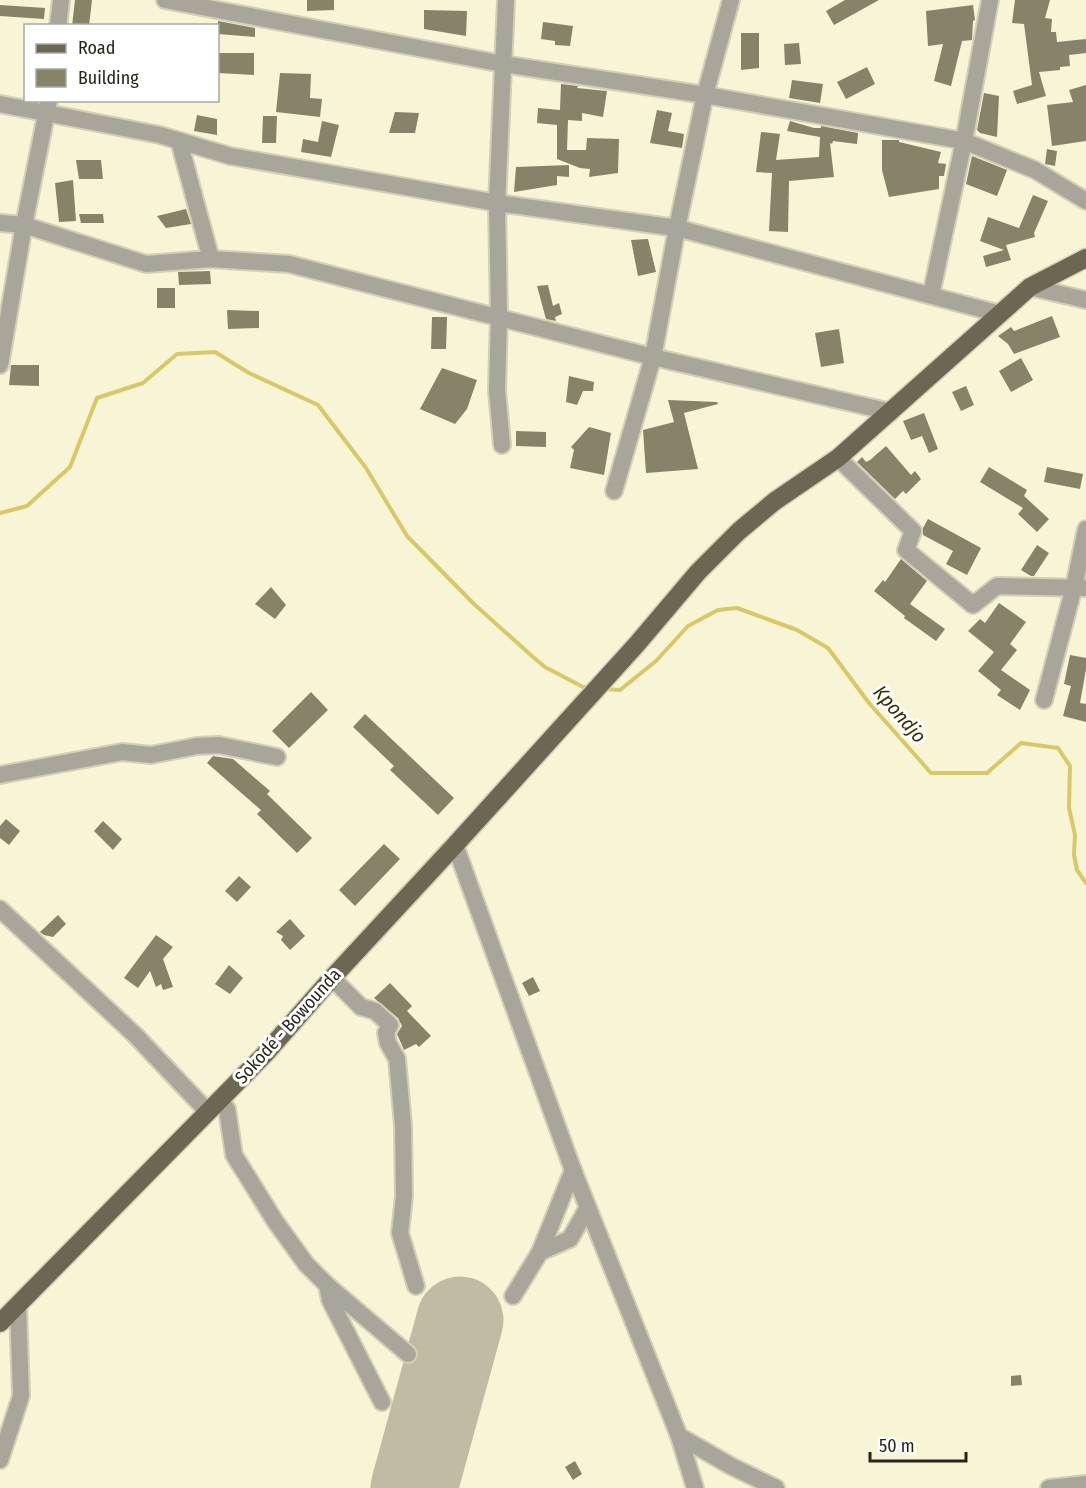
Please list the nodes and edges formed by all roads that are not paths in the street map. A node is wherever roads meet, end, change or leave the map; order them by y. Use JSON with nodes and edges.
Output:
{"nodes":[{"id":1,"x":61,"y":0,"type":"edge"},
{"id":2,"x":165,"y":0,"type":"edge"},
{"id":3,"x":506,"y":0,"type":"edge"},
{"id":4,"x":731,"y":0,"type":"edge"},
{"id":5,"x":990,"y":0,"type":"edge"},
{"id":6,"x":58,"y":24,"type":"edge"},
{"id":7,"x":503,"y":64,"type":"junction"},
{"id":8,"x":705,"y":95,"type":"junction"},
{"id":9,"x":0,"y":104,"type":"edge"},
{"id":10,"x":49,"y":107,"type":"edge"},
{"id":11,"x":179,"y":141,"type":"junction"},
{"id":12,"x":964,"y":141,"type":"junction"},
{"id":13,"x":1086,"y":201,"type":"edge"},
{"id":14,"x":497,"y":203,"type":"junction"},
{"id":15,"x":0,"y":223,"type":"edge"},
{"id":16,"x":24,"y":225,"type":"junction"},
{"id":17,"x":677,"y":228,"type":"junction"},
{"id":18,"x":1086,"y":258,"type":"edge"},
{"id":19,"x":211,"y":259,"type":"junction"},
{"id":20,"x":1030,"y":287,"type":"junction"},
{"id":21,"x":931,"y":295,"type":"junction"},
{"id":22,"x":1086,"y":300,"type":"edge"},
{"id":23,"x":1000,"y":314,"type":"junction"},
{"id":24,"x":499,"y":316,"type":"junction"},
{"id":25,"x":653,"y":357,"type":"junction"},
{"id":26,"x":0,"y":365,"type":"edge"},
{"id":27,"x":891,"y":412,"type":"junction"},
{"id":28,"x":502,"y":445,"type":"dead end"},
{"id":29,"x":838,"y":458,"type":"junction"},
{"id":30,"x":614,"y":491,"type":"dead end"},
{"id":31,"x":1086,"y":529,"type":"edge"},
{"id":32,"x":1080,"y":588,"type":"edge"},
{"id":33,"x":1044,"y":699,"type":"dead end"},
{"id":34,"x":277,"y":757,"type":"dead end"},
{"id":35,"x":0,"y":775,"type":"edge"},
{"id":36,"x":455,"y":845,"type":"junction"},
{"id":37,"x":0,"y":909,"type":"edge"},
{"id":38,"x":332,"y":978,"type":"junction"},
{"id":39,"x":214,"y":1106,"type":"junction"},
{"id":40,"x":573,"y":1170,"type":"junction"},
{"id":41,"x":587,"y":1209,"type":"junction"},
{"id":42,"x":540,"y":1252,"type":"junction"},
{"id":43,"x":327,"y":1285,"type":"junction"},
{"id":44,"x":416,"y":1286,"type":"dead end"},
{"id":45,"x":513,"y":1296,"type":"dead end"},
{"id":46,"x":18,"y":1306,"type":"junction"},
{"id":47,"x":0,"y":1323,"type":"edge"},
{"id":48,"x":408,"y":1354,"type":"dead end"},
{"id":49,"x":382,"y":1402,"type":"dead end"},
{"id":50,"x":679,"y":1436,"type":"junction"},
{"id":51,"x":0,"y":1460,"type":"edge"},
{"id":52,"x":1086,"y":1484,"type":"edge"},
{"id":53,"x":695,"y":1488,"type":"edge"},
{"id":54,"x":776,"y":1488,"type":"edge"},
{"id":55,"x":1049,"y":1488,"type":"edge"}],
"edges":[{"from":1,"to":6,"type":"street"},
{"from":2,"to":7,"type":"street"},
{"from":3,"to":7,"type":"street"},
{"from":4,"to":8,"type":"street"},
{"from":5,"to":12,"type":"street"},
{"from":7,"to":8,"type":"street"},
{"from":7,"to":14,"type":"street"},
{"from":8,"to":12,"type":"street"},
{"from":8,"to":17,"type":"street"},
{"from":9,"to":10,"type":"street"},
{"from":10,"to":11,"type":"street"},
{"from":10,"to":16,"type":"street"},
{"from":11,"to":14,"type":"street"},
{"from":11,"to":19,"type":"street"},
{"from":12,"to":13,"type":"street"},
{"from":12,"to":21,"type":"street"},
{"from":14,"to":17,"type":"street"},
{"from":14,"to":24,"type":"street"},
{"from":15,"to":16,"type":"street"},
{"from":16,"to":19,"type":"street"},
{"from":16,"to":26,"type":"street"},
{"from":17,"to":21,"type":"street"},
{"from":17,"to":25,"type":"street"},
{"from":18,"to":20,"type":"main road","name":"Sokodé - Bowounda"},
{"from":19,"to":24,"type":"street"},
{"from":20,"to":22,"type":"street"},
{"from":20,"to":23,"type":"main road","name":"Sokodé - Bowounda"},
{"from":21,"to":23,"type":"street"},
{"from":23,"to":27,"type":"main road","name":"Sokodé - Bowounda"},
{"from":24,"to":25,"type":"street"},
{"from":24,"to":28,"type":"street"},
{"from":25,"to":27,"type":"street"},
{"from":25,"to":30,"type":"street"},
{"from":27,"to":29,"type":"main road","name":"Sokodé - Bowounda"},
{"from":29,"to":32,"type":"street"},
{"from":29,"to":36,"type":"main road","name":"Sokodé - Bowounda"},
{"from":31,"to":32,"type":"street"},
{"from":32,"to":33,"type":"street"},
{"from":34,"to":35,"type":"street"},
{"from":36,"to":38,"type":"main road","name":"Sokodé - Bowounda"},
{"from":36,"to":40,"type":"street"},
{"from":37,"to":39,"type":"street"},
{"from":38,"to":39,"type":"main road","name":"Sokodé - Bowounda"},
{"from":38,"to":44,"type":"street"},
{"from":39,"to":43,"type":"street"},
{"from":39,"to":46,"type":"main road","name":"Sokodé - Bowounda"},
{"from":40,"to":41,"type":"street"},
{"from":40,"to":42,"type":"street"},
{"from":41,"to":42,"type":"street"},
{"from":41,"to":50,"type":"street"},
{"from":42,"to":45,"type":"street"},
{"from":43,"to":48,"type":"street"},
{"from":43,"to":49,"type":"street"},
{"from":46,"to":47,"type":"main road","name":"Sokodé - Bowounda"},
{"from":46,"to":51,"type":"street"},
{"from":50,"to":53,"type":"street"},
{"from":50,"to":54,"type":"street"},
{"from":52,"to":55,"type":"street"}]}
